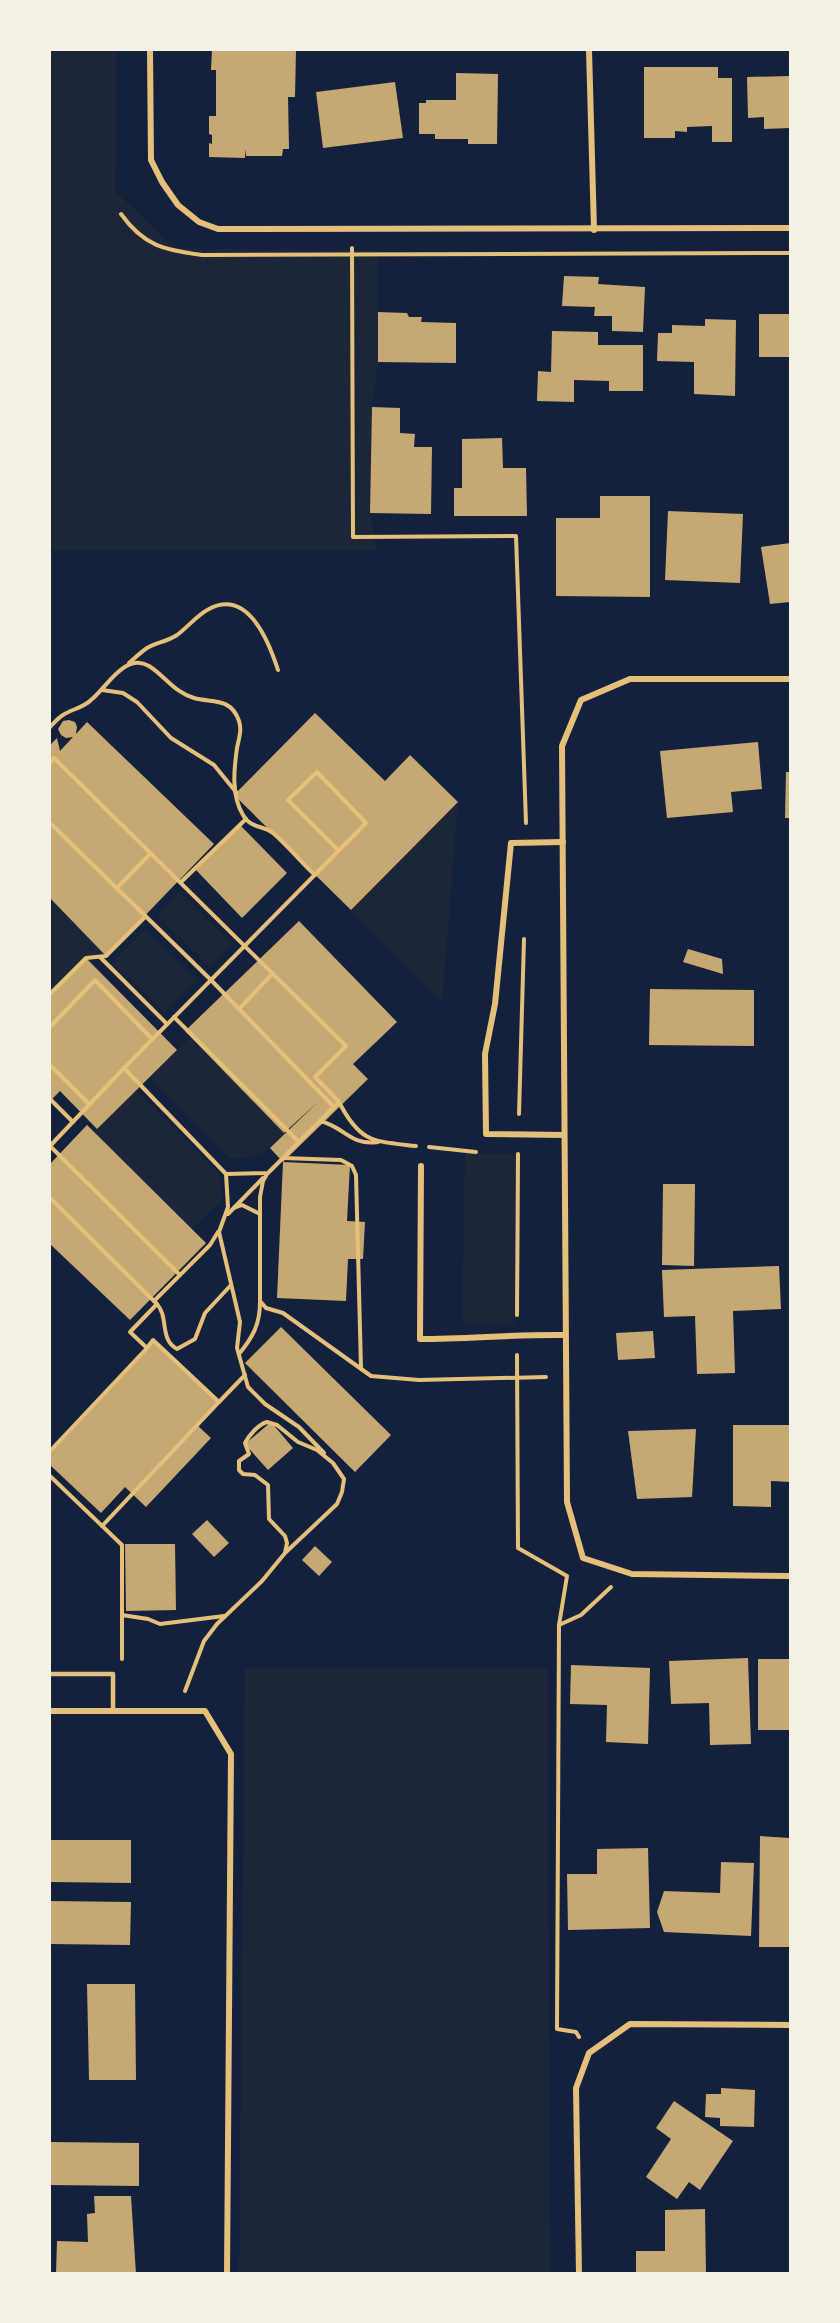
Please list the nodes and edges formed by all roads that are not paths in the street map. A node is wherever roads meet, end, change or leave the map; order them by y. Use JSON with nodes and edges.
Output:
{"nodes":[{"id":1,"x":150,"y":50,"type":"edge"},
{"id":2,"x":589,"y":50,"type":"edge"},
{"id":3,"x":790,"y":228,"type":"edge"},
{"id":4,"x":594,"y":230,"type":"junction"},
{"id":5,"x":790,"y":679,"type":"edge"},
{"id":6,"x":563,"y":842,"type":"junction"},
{"id":7,"x":564,"y":1135,"type":"junction"},
{"id":8,"x":421,"y":1166,"type":"dead end"},
{"id":9,"x":565,"y":1335,"type":"junction"},
{"id":10,"x":790,"y":1576,"type":"edge"},
{"id":11,"x":50,"y":1674,"type":"edge"},
{"id":12,"x":50,"y":1711,"type":"edge"},
{"id":13,"x":113,"y":1711,"type":"junction"},
{"id":14,"x":790,"y":2025,"type":"edge"},
{"id":15,"x":227,"y":2274,"type":"edge"},
{"id":16,"x":579,"y":2274,"type":"edge"}],
"edges":[{"from":1,"to":4,"type":"street"},
{"from":2,"to":4,"type":"street"},
{"from":3,"to":4,"type":"street"},
{"from":5,"to":6,"type":"street"},
{"from":6,"to":7,"type":"street"},
{"from":6,"to":7,"type":"street"},
{"from":7,"to":9,"type":"street"},
{"from":8,"to":9,"type":"street"},
{"from":9,"to":10,"type":"street"},
{"from":11,"to":13,"type":"lane"},
{"from":12,"to":13,"type":"street"},
{"from":13,"to":15,"type":"street"},
{"from":14,"to":16,"type":"street"}]}
